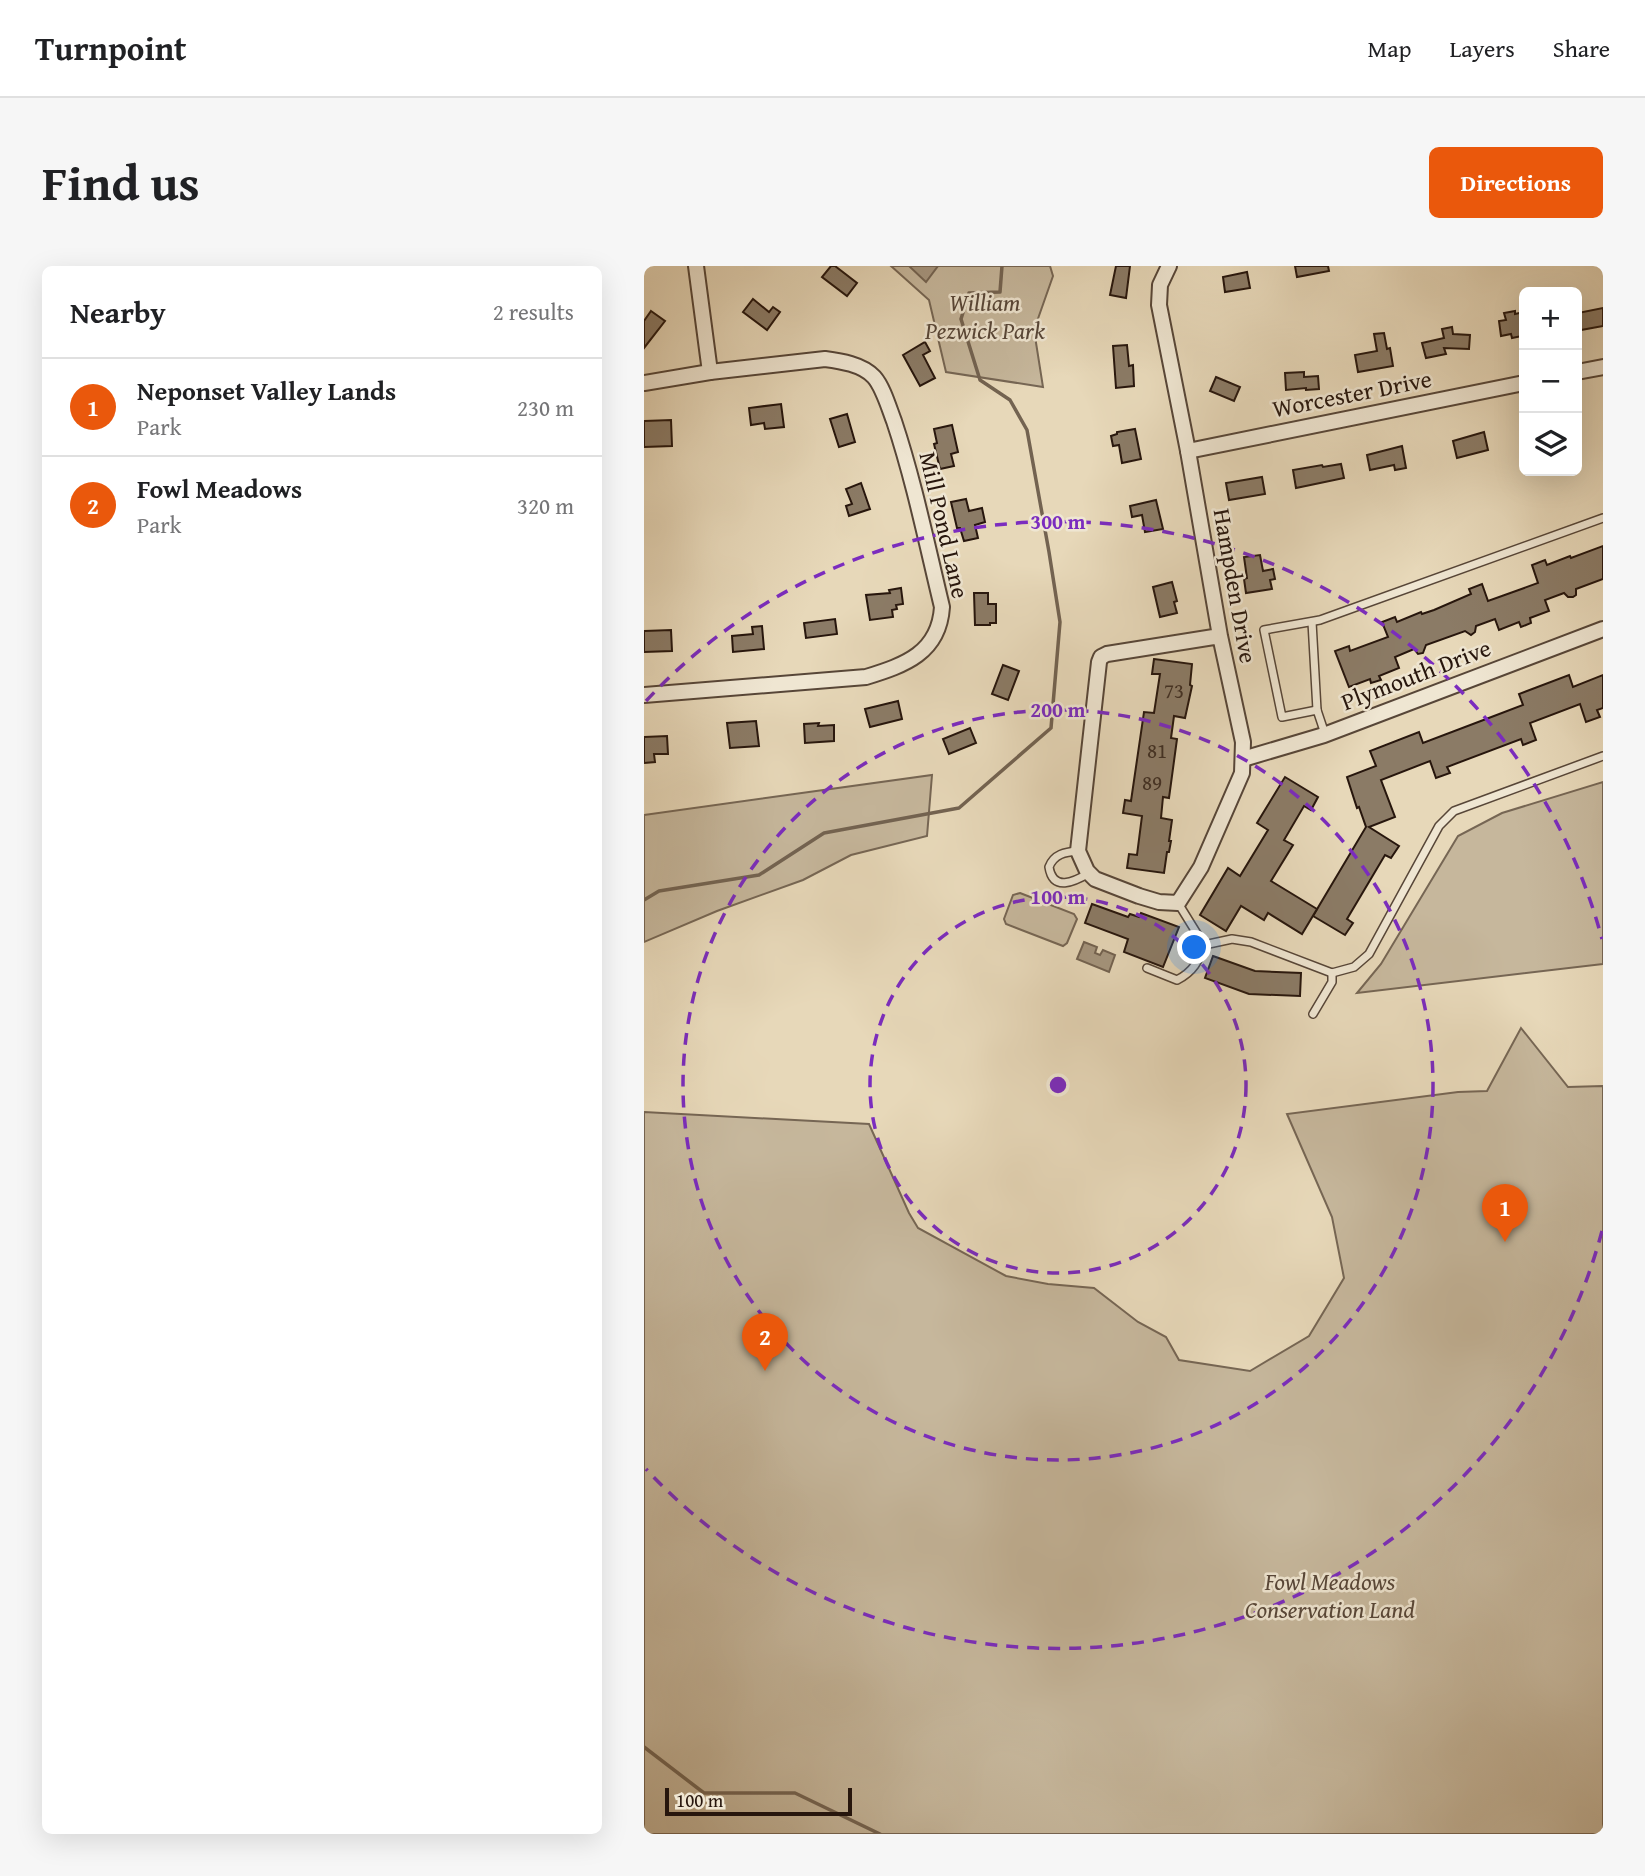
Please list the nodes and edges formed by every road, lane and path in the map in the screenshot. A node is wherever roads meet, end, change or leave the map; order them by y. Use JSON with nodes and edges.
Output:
{"nodes":[{"id":1,"x":696,"y":266,"type":"edge"},
{"id":2,"x":1169,"y":266,"type":"edge"},
{"id":3,"x":1603,"y":367,"type":"edge"},
{"id":4,"x":1582,"y":371,"type":"edge"},
{"id":5,"x":710,"y":372,"type":"junction"},
{"id":6,"x":644,"y":383,"type":"edge"},
{"id":7,"x":1519,"y":384,"type":"edge"},
{"id":8,"x":1188,"y":450,"type":"junction"},
{"id":9,"x":1603,"y":518,"type":"edge"},
{"id":10,"x":1312,"y":622,"type":"junction"},
{"id":11,"x":1603,"y":629,"type":"edge"},
{"id":12,"x":1220,"y":636,"type":"junction"},
{"id":13,"x":644,"y":695,"type":"edge"},
{"id":14,"x":1317,"y":710,"type":"junction"},
{"id":15,"x":1325,"y":734,"type":"junction"},
{"id":16,"x":1603,"y":756,"type":"edge"},
{"id":17,"x":1243,"y":759,"type":"junction"},
{"id":18,"x":1078,"y":851,"type":"junction"},
{"id":19,"x":1089,"y":873,"type":"junction"},
{"id":20,"x":1178,"y":903,"type":"junction"},
{"id":21,"x":1204,"y":944,"type":"junction"},
{"id":22,"x":1147,"y":968,"type":"dead end"},
{"id":23,"x":1332,"y":973,"type":"junction"},
{"id":24,"x":1313,"y":1014,"type":"dead end"}],
"edges":[{"from":1,"to":5,"type":"street"},
{"from":2,"to":8,"type":"street","name":"Hampden Drive"},
{"from":3,"to":4,"type":"street"},
{"from":5,"to":6,"type":"street","name":"Mill Pond Lane"},
{"from":5,"to":13,"type":"street","name":"Mill Pond Lane"},
{"from":7,"to":8,"type":"street","name":"Worcester Drive"},
{"from":8,"to":12,"type":"street","name":"Hampden Drive"},
{"from":9,"to":10,"type":"lane"},
{"from":10,"to":14,"type":"lane"},
{"from":10,"to":14,"type":"lane"},
{"from":11,"to":15,"type":"street","name":"Plymouth Drive"},
{"from":12,"to":17,"type":"street","name":"Hampden Drive"},
{"from":12,"to":18,"type":"street"},
{"from":14,"to":15,"type":"lane"},
{"from":15,"to":17,"type":"street","name":"Plymouth Drive"},
{"from":16,"to":23,"type":"lane"},
{"from":17,"to":20,"type":"street","name":"Hampden Drive"},
{"from":18,"to":19,"type":"street"},
{"from":18,"to":19,"type":"lane"},
{"from":19,"to":20,"type":"street"},
{"from":20,"to":21,"type":"lane"},
{"from":21,"to":22,"type":"lane"},
{"from":21,"to":23,"type":"lane"},
{"from":23,"to":24,"type":"lane"}]}
